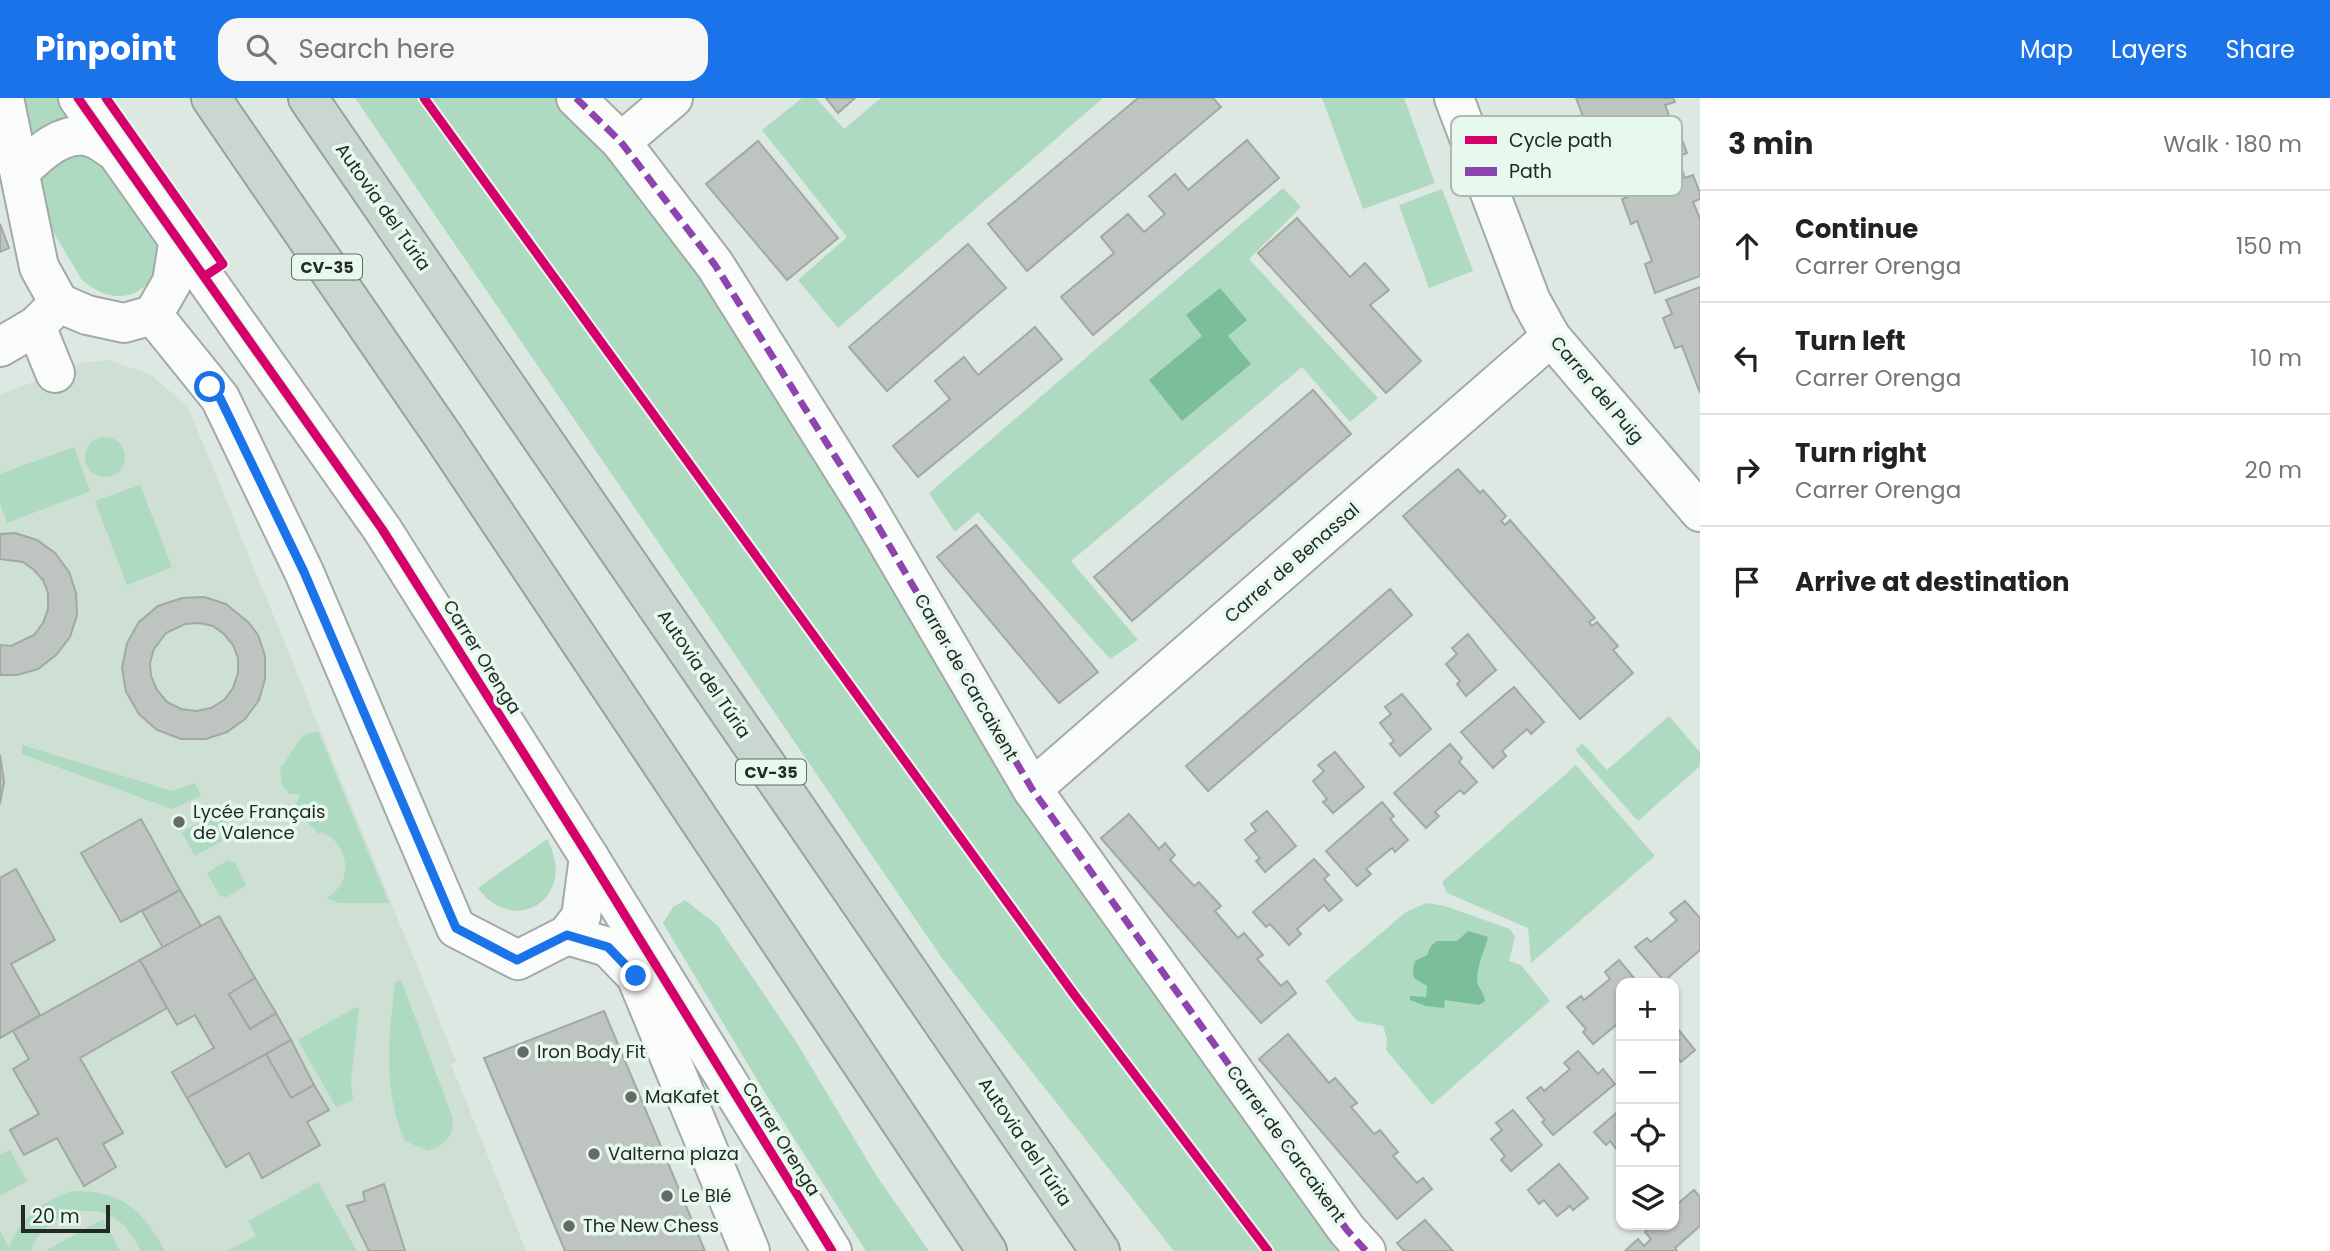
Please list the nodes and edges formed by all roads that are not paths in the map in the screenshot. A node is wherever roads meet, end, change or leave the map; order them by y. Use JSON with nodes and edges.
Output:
{"nodes":[{"id":1,"x":4,"y":98,"type":"edge"},
{"id":2,"x":78,"y":98,"type":"edge"},
{"id":3,"x":211,"y":98,"type":"edge"},
{"id":4,"x":308,"y":98,"type":"edge"},
{"id":5,"x":576,"y":98,"type":"edge"},
{"id":6,"x":673,"y":98,"type":"edge"},
{"id":7,"x":1454,"y":98,"type":"edge"},
{"id":8,"x":1461,"y":116,"type":"edge"},
{"id":9,"x":621,"y":142,"type":"junction"},
{"id":10,"x":118,"y":153,"type":"junction"},
{"id":11,"x":21,"y":171,"type":"junction"},
{"id":12,"x":1491,"y":196,"type":"edge"},
{"id":13,"x":179,"y":238,"type":"junction"},
{"id":14,"x":48,"y":314,"type":"junction"},
{"id":15,"x":153,"y":315,"type":"junction"},
{"id":16,"x":1551,"y":337,"type":"junction"},
{"id":17,"x":0,"y":347,"type":"edge"},
{"id":18,"x":55,"y":373,"type":"dead end"},
{"id":19,"x":1700,"y":512,"type":"edge"},
{"id":20,"x":1032,"y":789,"type":"junction"},
{"id":21,"x":589,"y":856,"type":"junction"},
{"id":22,"x":567,"y":935,"type":"junction"},
{"id":23,"x":750,"y":1251,"type":"edge"},
{"id":24,"x":832,"y":1251,"type":"edge"},
{"id":25,"x":987,"y":1251,"type":"edge"},
{"id":26,"x":1100,"y":1251,"type":"edge"},
{"id":27,"x":1366,"y":1251,"type":"edge"}],
"edges":[{"from":1,"to":11,"type":"street"},
{"from":2,"to":10,"type":"street","name":"Carrer Orenga"},
{"from":3,"to":25,"type":"highway","number":"CV-35"},
{"from":4,"to":26,"type":"highway","name":"Autovia del Túria","number":"CV-35"},
{"from":5,"to":9,"type":"street","name":"Carrer de Carcaixent"},
{"from":6,"to":9,"type":"street"},
{"from":7,"to":8,"type":"street","name":"Carrer del Puig"},
{"from":9,"to":20,"type":"street","name":"Carrer de Carcaixent"},
{"from":10,"to":11,"type":"street"},
{"from":10,"to":13,"type":"street","name":"Carrer Orenga"},
{"from":11,"to":14,"type":"street"},
{"from":12,"to":16,"type":"street","name":"Carrer del Puig"},
{"from":13,"to":15,"type":"street"},
{"from":13,"to":21,"type":"street","name":"Carrer Orenga"},
{"from":14,"to":15,"type":"street"},
{"from":14,"to":17,"type":"street"},
{"from":14,"to":18,"type":"street"},
{"from":15,"to":22,"type":"street"},
{"from":16,"to":19,"type":"street","name":"Carrer del Puig"},
{"from":16,"to":20,"type":"street","name":"Carrer de Benassal"},
{"from":20,"to":27,"type":"street","name":"Carrer de Carcaixent"},
{"from":21,"to":22,"type":"street"},
{"from":21,"to":24,"type":"street","name":"Carrer Orenga"},
{"from":22,"to":23,"type":"street"}]}
